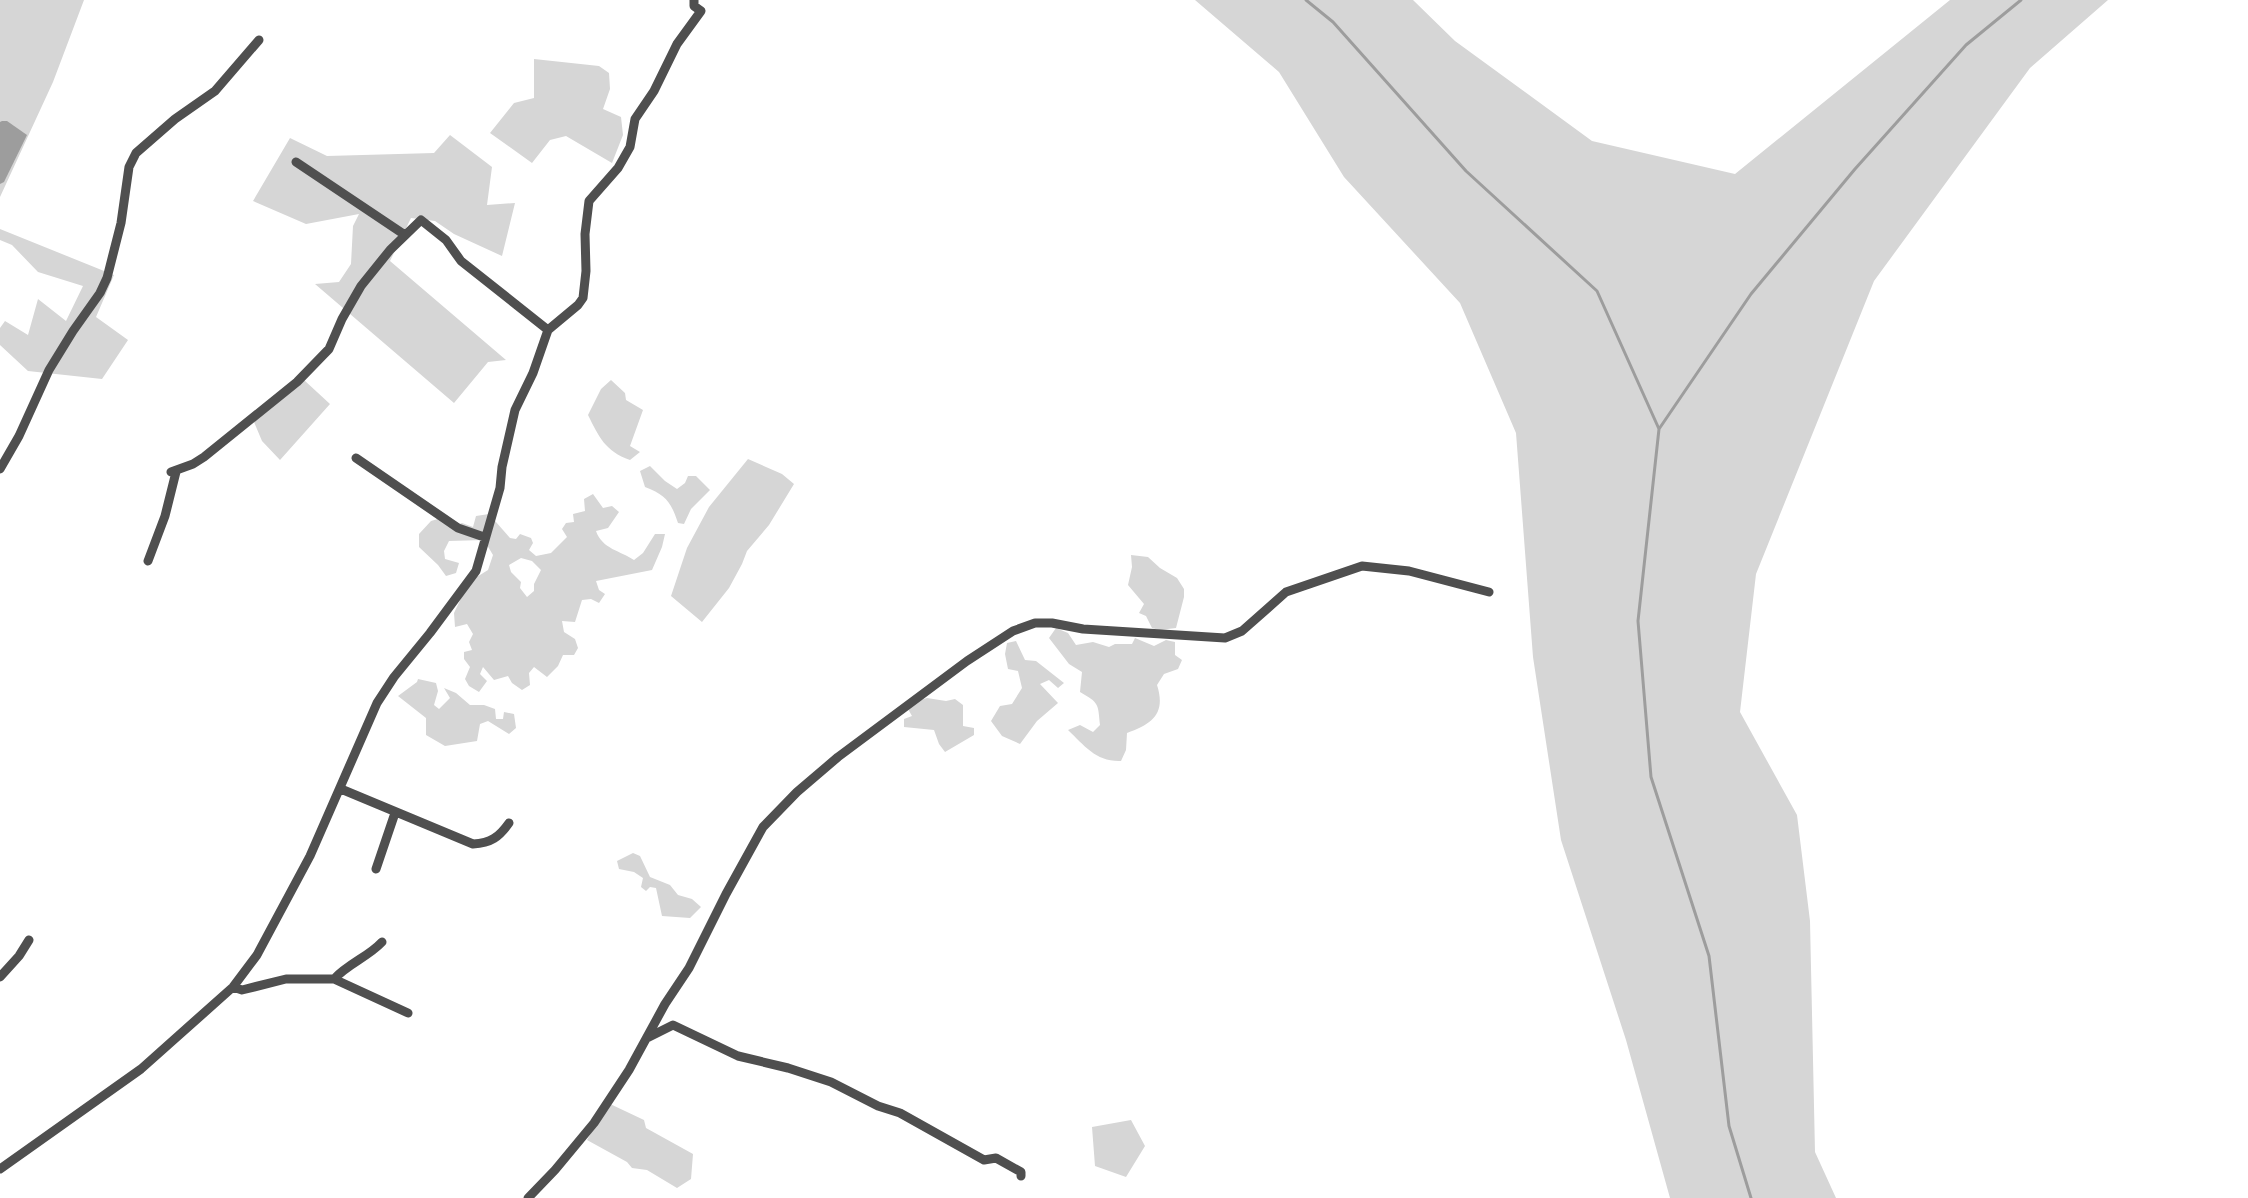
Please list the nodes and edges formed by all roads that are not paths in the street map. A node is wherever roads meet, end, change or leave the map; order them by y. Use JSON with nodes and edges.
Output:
{"nodes":[{"id":1,"x":694,"y":0,"type":"edge"},
{"id":2,"x":259,"y":40,"type":"dead end"},
{"id":3,"x":296,"y":162,"type":"dead end"},
{"id":4,"x":405,"y":235,"type":"junction"},
{"id":5,"x":548,"y":330,"type":"junction"},
{"id":6,"x":356,"y":458,"type":"dead end"},
{"id":7,"x":0,"y":469,"type":"edge"},
{"id":8,"x":484,"y":537,"type":"junction"},
{"id":9,"x":148,"y":561,"type":"dead end"},
{"id":10,"x":1489,"y":592,"type":"dead end"},
{"id":11,"x":341,"y":789,"type":"junction"},
{"id":12,"x":395,"y":813,"type":"junction"},
{"id":13,"x":509,"y":823,"type":"dead end"},
{"id":14,"x":376,"y":869,"type":"dead end"},
{"id":15,"x":29,"y":940,"type":"dead end"},
{"id":16,"x":382,"y":942,"type":"dead end"},
{"id":17,"x":0,"y":977,"type":"edge"},
{"id":18,"x":334,"y":979,"type":"junction"},
{"id":19,"x":233,"y":987,"type":"junction"},
{"id":20,"x":408,"y":1013,"type":"dead end"},
{"id":21,"x":647,"y":1038,"type":"junction"},
{"id":22,"x":2,"y":1164,"type":"edge"},
{"id":23,"x":1021,"y":1176,"type":"dead end"},
{"id":24,"x":528,"y":1198,"type":"edge"}],
"edges":[{"from":1,"to":5,"type":"street"},
{"from":2,"to":7,"type":"street"},
{"from":3,"to":4,"type":"street"},
{"from":4,"to":5,"type":"street"},
{"from":4,"to":9,"type":"street"},
{"from":5,"to":8,"type":"street"},
{"from":6,"to":8,"type":"street"},
{"from":8,"to":11,"type":"street"},
{"from":10,"to":21,"type":"street"},
{"from":11,"to":12,"type":"street"},
{"from":11,"to":19,"type":"street"},
{"from":12,"to":13,"type":"street"},
{"from":12,"to":14,"type":"street"},
{"from":15,"to":17,"type":"street"},
{"from":16,"to":18,"type":"street"},
{"from":18,"to":19,"type":"street"},
{"from":18,"to":20,"type":"street"},
{"from":19,"to":22,"type":"street"},
{"from":21,"to":23,"type":"street"},
{"from":21,"to":24,"type":"street"}]}
